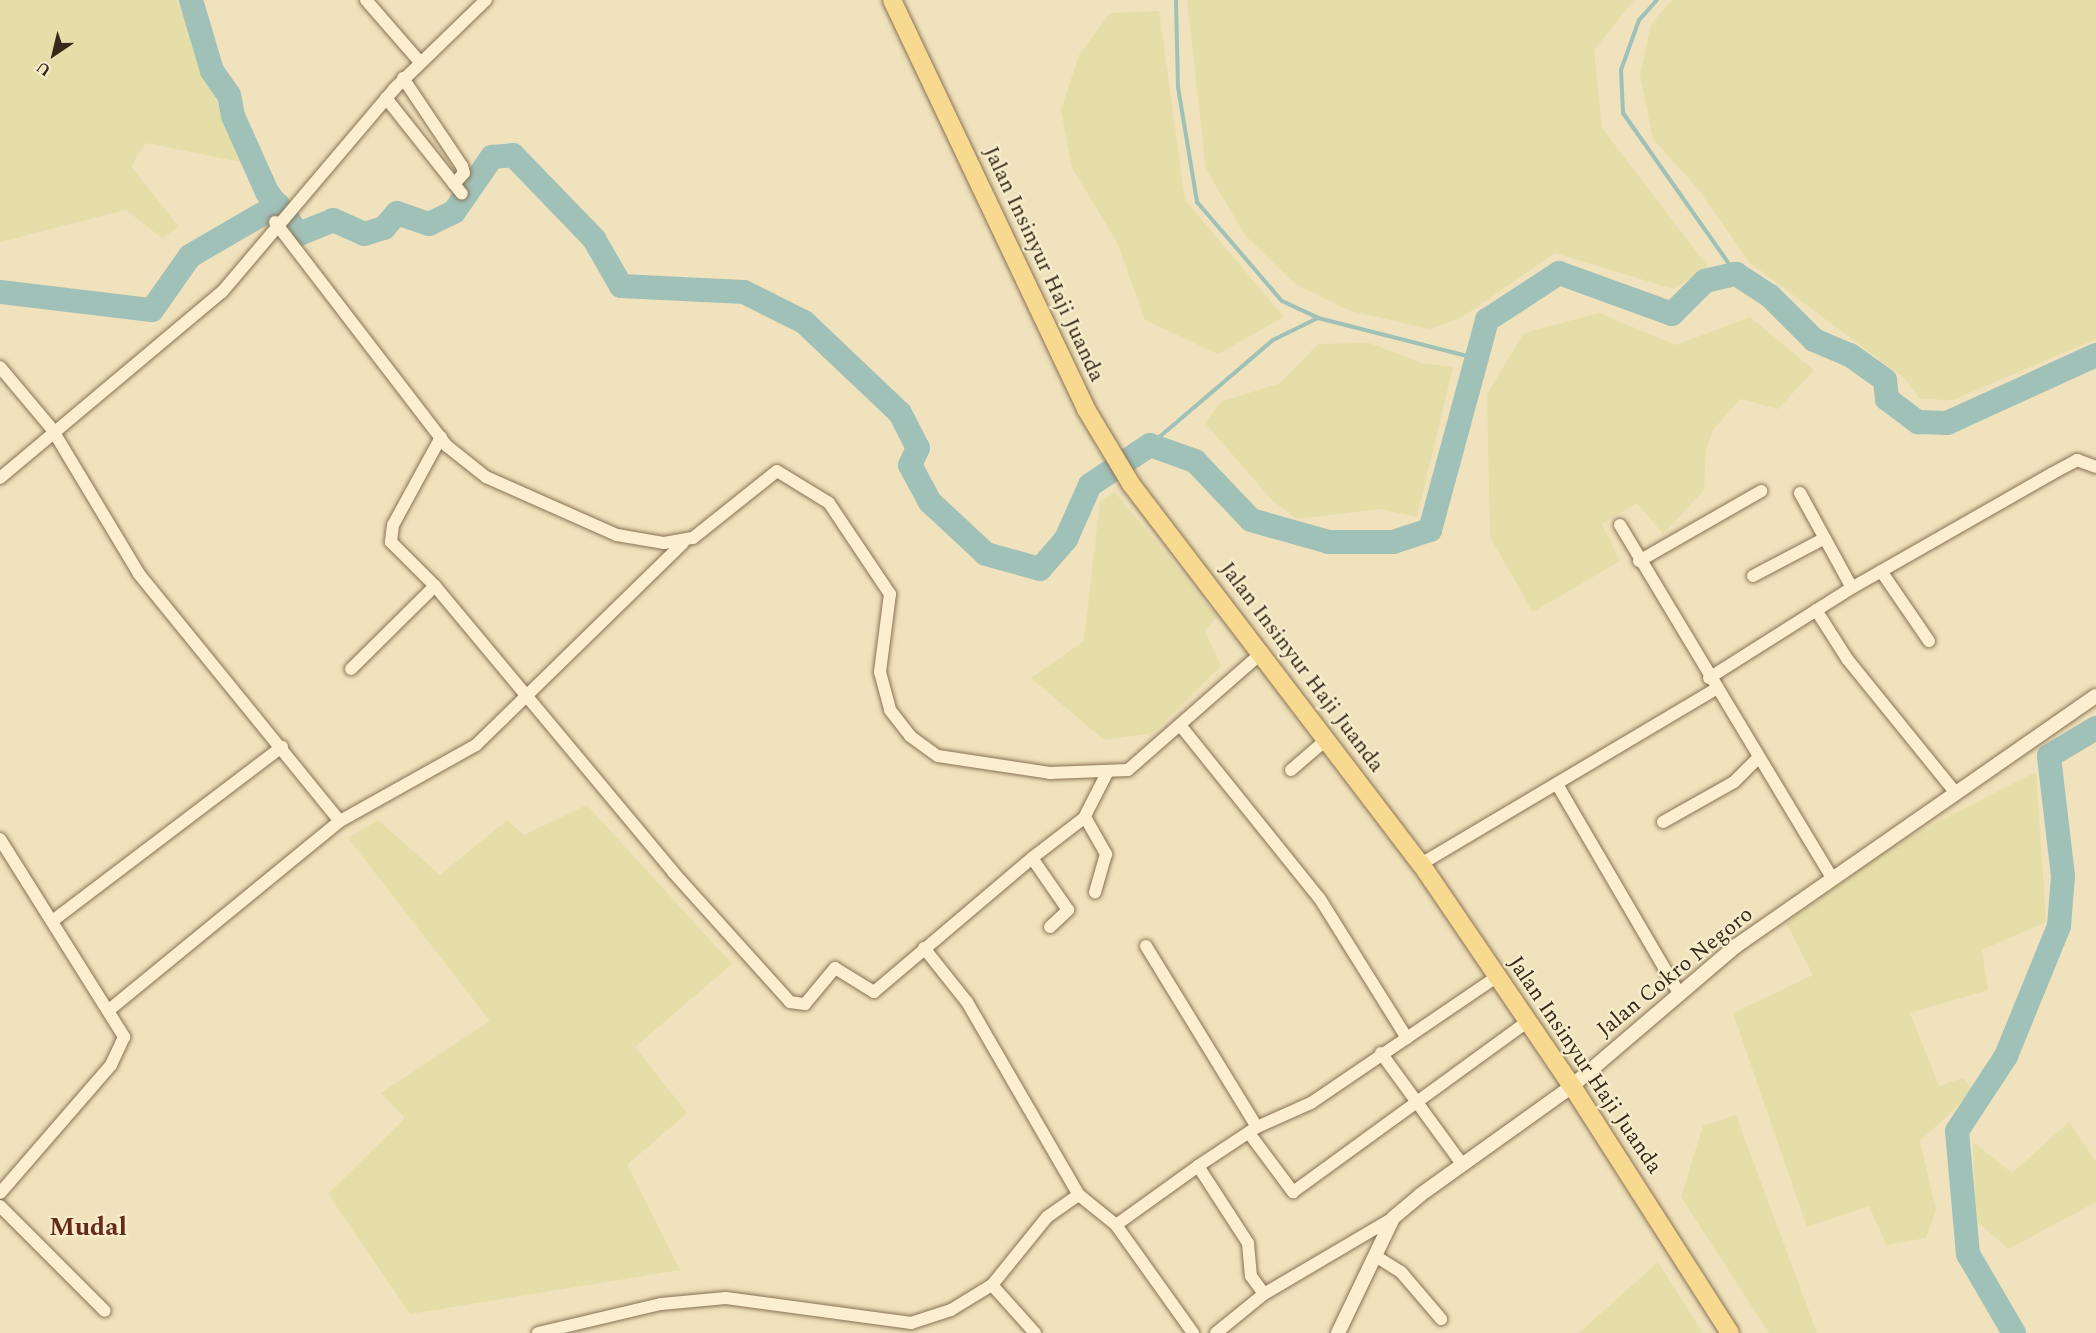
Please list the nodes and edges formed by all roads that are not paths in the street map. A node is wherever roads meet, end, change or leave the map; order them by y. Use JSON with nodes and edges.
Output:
{"nodes":[{"id":1,"x":366,"y":0,"type":"edge"},
{"id":2,"x":486,"y":0,"type":"edge"},
{"id":3,"x":892,"y":0,"type":"edge"},
{"id":4,"x":419,"y":61,"type":"junction"},
{"id":5,"x":403,"y":78,"type":"junction"},
{"id":6,"x":386,"y":98,"type":"junction"},
{"id":7,"x":278,"y":220,"type":"junction"},
{"id":8,"x":0,"y":367,"type":"edge"},
{"id":9,"x":52,"y":429,"type":"junction"},
{"id":10,"x":441,"y":437,"type":"junction"},
{"id":11,"x":2096,"y":466,"type":"edge"},
{"id":12,"x":0,"y":478,"type":"edge"},
{"id":13,"x":1761,"y":491,"type":"dead end"},
{"id":14,"x":1800,"y":493,"type":"dead end"},
{"id":15,"x":1620,"y":525,"type":"dead end"},
{"id":16,"x":1826,"y":538,"type":"junction"},
{"id":17,"x":683,"y":543,"type":"junction"},
{"id":18,"x":1639,"y":561,"type":"junction"},
{"id":19,"x":1881,"y":571,"type":"junction"},
{"id":20,"x":1753,"y":576,"type":"dead end"},
{"id":21,"x":435,"y":586,"type":"junction"},
{"id":22,"x":1852,"y":588,"type":"junction"},
{"id":23,"x":1816,"y":610,"type":"junction"},
{"id":24,"x":1929,"y":641,"type":"dead end"},
{"id":25,"x":1263,"y":652,"type":"junction"},
{"id":26,"x":351,"y":669,"type":"dead end"},
{"id":27,"x":1712,"y":683,"type":"junction"},
{"id":28,"x":2096,"y":696,"type":"edge"},
{"id":29,"x":529,"y":697,"type":"junction"},
{"id":30,"x":1180,"y":726,"type":"junction"},
{"id":31,"x":1327,"y":739,"type":"junction"},
{"id":32,"x":282,"y":747,"type":"junction"},
{"id":33,"x":1758,"y":758,"type":"junction"},
{"id":34,"x":1290,"y":770,"type":"dead end"},
{"id":35,"x":1107,"y":773,"type":"junction"},
{"id":36,"x":1558,"y":786,"type":"junction"},
{"id":37,"x":1954,"y":791,"type":"junction"},
{"id":38,"x":1084,"y":818,"type":"junction"},
{"id":39,"x":340,"y":821,"type":"junction"},
{"id":40,"x":1663,"y":822,"type":"dead end"},
{"id":41,"x":0,"y":839,"type":"edge"},
{"id":42,"x":1032,"y":858,"type":"junction"},
{"id":43,"x":1420,"y":864,"type":"junction"},
{"id":44,"x":1832,"y":878,"type":"junction"},
{"id":45,"x":1095,"y":892,"type":"dead end"},
{"id":46,"x":55,"y":919,"type":"junction"},
{"id":47,"x":1050,"y":927,"type":"dead end"},
{"id":48,"x":1146,"y":946,"type":"dead end"},
{"id":49,"x":924,"y":948,"type":"junction"},
{"id":50,"x":1498,"y":976,"type":"junction"},
{"id":51,"x":1679,"y":993,"type":"junction"},
{"id":52,"x":109,"y":1010,"type":"junction"},
{"id":53,"x":1528,"y":1021,"type":"junction"},
{"id":54,"x":1407,"y":1038,"type":"junction"},
{"id":55,"x":1381,"y":1053,"type":"junction"},
{"id":56,"x":1572,"y":1086,"type":"junction"},
{"id":57,"x":1418,"y":1100,"type":"junction"},
{"id":58,"x":1253,"y":1130,"type":"junction"},
{"id":59,"x":1462,"y":1164,"type":"junction"},
{"id":60,"x":1198,"y":1166,"type":"junction"},
{"id":61,"x":0,"y":1193,"type":"edge"},
{"id":62,"x":1079,"y":1195,"type":"junction"},
{"id":63,"x":0,"y":1206,"type":"edge"},
{"id":64,"x":1393,"y":1218,"type":"junction"},
{"id":65,"x":1116,"y":1225,"type":"junction"},
{"id":66,"x":1377,"y":1257,"type":"junction"},
{"id":67,"x":992,"y":1285,"type":"junction"},
{"id":68,"x":1264,"y":1294,"type":"junction"},
{"id":69,"x":105,"y":1311,"type":"dead end"},
{"id":70,"x":1441,"y":1319,"type":"dead end"},
{"id":71,"x":538,"y":1333,"type":"edge"},
{"id":72,"x":1035,"y":1333,"type":"edge"},
{"id":73,"x":1193,"y":1333,"type":"edge"},
{"id":74,"x":1216,"y":1333,"type":"edge"},
{"id":75,"x":1338,"y":1333,"type":"edge"},
{"id":76,"x":1730,"y":1333,"type":"edge"}],
"edges":[{"from":1,"to":4,"type":"street"},
{"from":2,"to":4,"type":"street"},
{"from":3,"to":25,"type":"main road","name":"Jalan Insinyur Haji Juanda"},
{"from":4,"to":5,"type":"street"},
{"from":5,"to":6,"type":"street"},
{"from":5,"to":6,"type":"street"},
{"from":6,"to":7,"type":"street"},
{"from":7,"to":9,"type":"street"},
{"from":7,"to":10,"type":"street"},
{"from":8,"to":9,"type":"street"},
{"from":9,"to":12,"type":"street"},
{"from":9,"to":32,"type":"street"},
{"from":10,"to":17,"type":"street"},
{"from":10,"to":21,"type":"street"},
{"from":11,"to":19,"type":"street"},
{"from":13,"to":18,"type":"street"},
{"from":14,"to":16,"type":"street"},
{"from":15,"to":18,"type":"street"},
{"from":16,"to":20,"type":"street"},
{"from":16,"to":22,"type":"street"},
{"from":17,"to":29,"type":"street"},
{"from":17,"to":35,"type":"street"},
{"from":18,"to":27,"type":"street"},
{"from":19,"to":22,"type":"street"},
{"from":19,"to":24,"type":"street"},
{"from":21,"to":26,"type":"street"},
{"from":21,"to":29,"type":"street"},
{"from":22,"to":23,"type":"street"},
{"from":23,"to":27,"type":"street"},
{"from":23,"to":37,"type":"street"},
{"from":25,"to":30,"type":"street"},
{"from":25,"to":31,"type":"main road","name":"Jalan Insinyur Haji Juanda"},
{"from":27,"to":33,"type":"street"},
{"from":27,"to":36,"type":"street"},
{"from":28,"to":37,"type":"street","name":"Jalan Cokro Negoro"},
{"from":29,"to":39,"type":"street"},
{"from":29,"to":49,"type":"street"},
{"from":30,"to":35,"type":"street"},
{"from":30,"to":54,"type":"street"},
{"from":31,"to":34,"type":"street"},
{"from":31,"to":43,"type":"main road","name":"Jalan Insinyur Haji Juanda"},
{"from":32,"to":39,"type":"street"},
{"from":32,"to":46,"type":"street"},
{"from":33,"to":40,"type":"street"},
{"from":33,"to":44,"type":"street"},
{"from":35,"to":38,"type":"street"},
{"from":36,"to":43,"type":"street"},
{"from":36,"to":51,"type":"street"},
{"from":37,"to":44,"type":"street","name":"Jalan Cokro Negoro"},
{"from":38,"to":42,"type":"street"},
{"from":38,"to":45,"type":"street"},
{"from":39,"to":52,"type":"street"},
{"from":41,"to":46,"type":"street"},
{"from":42,"to":47,"type":"street"},
{"from":42,"to":49,"type":"street"},
{"from":43,"to":50,"type":"main road","name":"Jalan Insinyur Haji Juanda"},
{"from":44,"to":51,"type":"street","name":"Jalan Cokro Negoro"},
{"from":46,"to":52,"type":"street"},
{"from":48,"to":58,"type":"street"},
{"from":49,"to":62,"type":"street"},
{"from":50,"to":53,"type":"main road","name":"Jalan Insinyur Haji Juanda"},
{"from":50,"to":54,"type":"street"},
{"from":51,"to":56,"type":"street","name":"Jalan Cokro Negoro"},
{"from":52,"to":61,"type":"street"},
{"from":53,"to":56,"type":"main road","name":"Jalan Insinyur Haji Juanda"},
{"from":53,"to":57,"type":"street"},
{"from":54,"to":55,"type":"street"},
{"from":55,"to":57,"type":"street"},
{"from":55,"to":58,"type":"street"},
{"from":56,"to":59,"type":"street","name":"Jalan Cokro Negoro"},
{"from":56,"to":76,"type":"main road","name":"Jalan Insinyur Haji Juanda"},
{"from":57,"to":58,"type":"street"},
{"from":57,"to":59,"type":"street"},
{"from":58,"to":60,"type":"street"},
{"from":59,"to":64,"type":"street","name":"Jalan Cokro Negoro"},
{"from":60,"to":65,"type":"street"},
{"from":60,"to":68,"type":"street"},
{"from":62,"to":65,"type":"street"},
{"from":62,"to":67,"type":"street"},
{"from":63,"to":69,"type":"street"},
{"from":64,"to":66,"type":"street","name":"Jalan Cokro Negoro"},
{"from":64,"to":68,"type":"street"},
{"from":65,"to":73,"type":"street"},
{"from":66,"to":70,"type":"street"},
{"from":66,"to":75,"type":"street","name":"Jalan Cokro Negoro"},
{"from":67,"to":71,"type":"street"},
{"from":67,"to":72,"type":"street"},
{"from":68,"to":74,"type":"street"}]}
